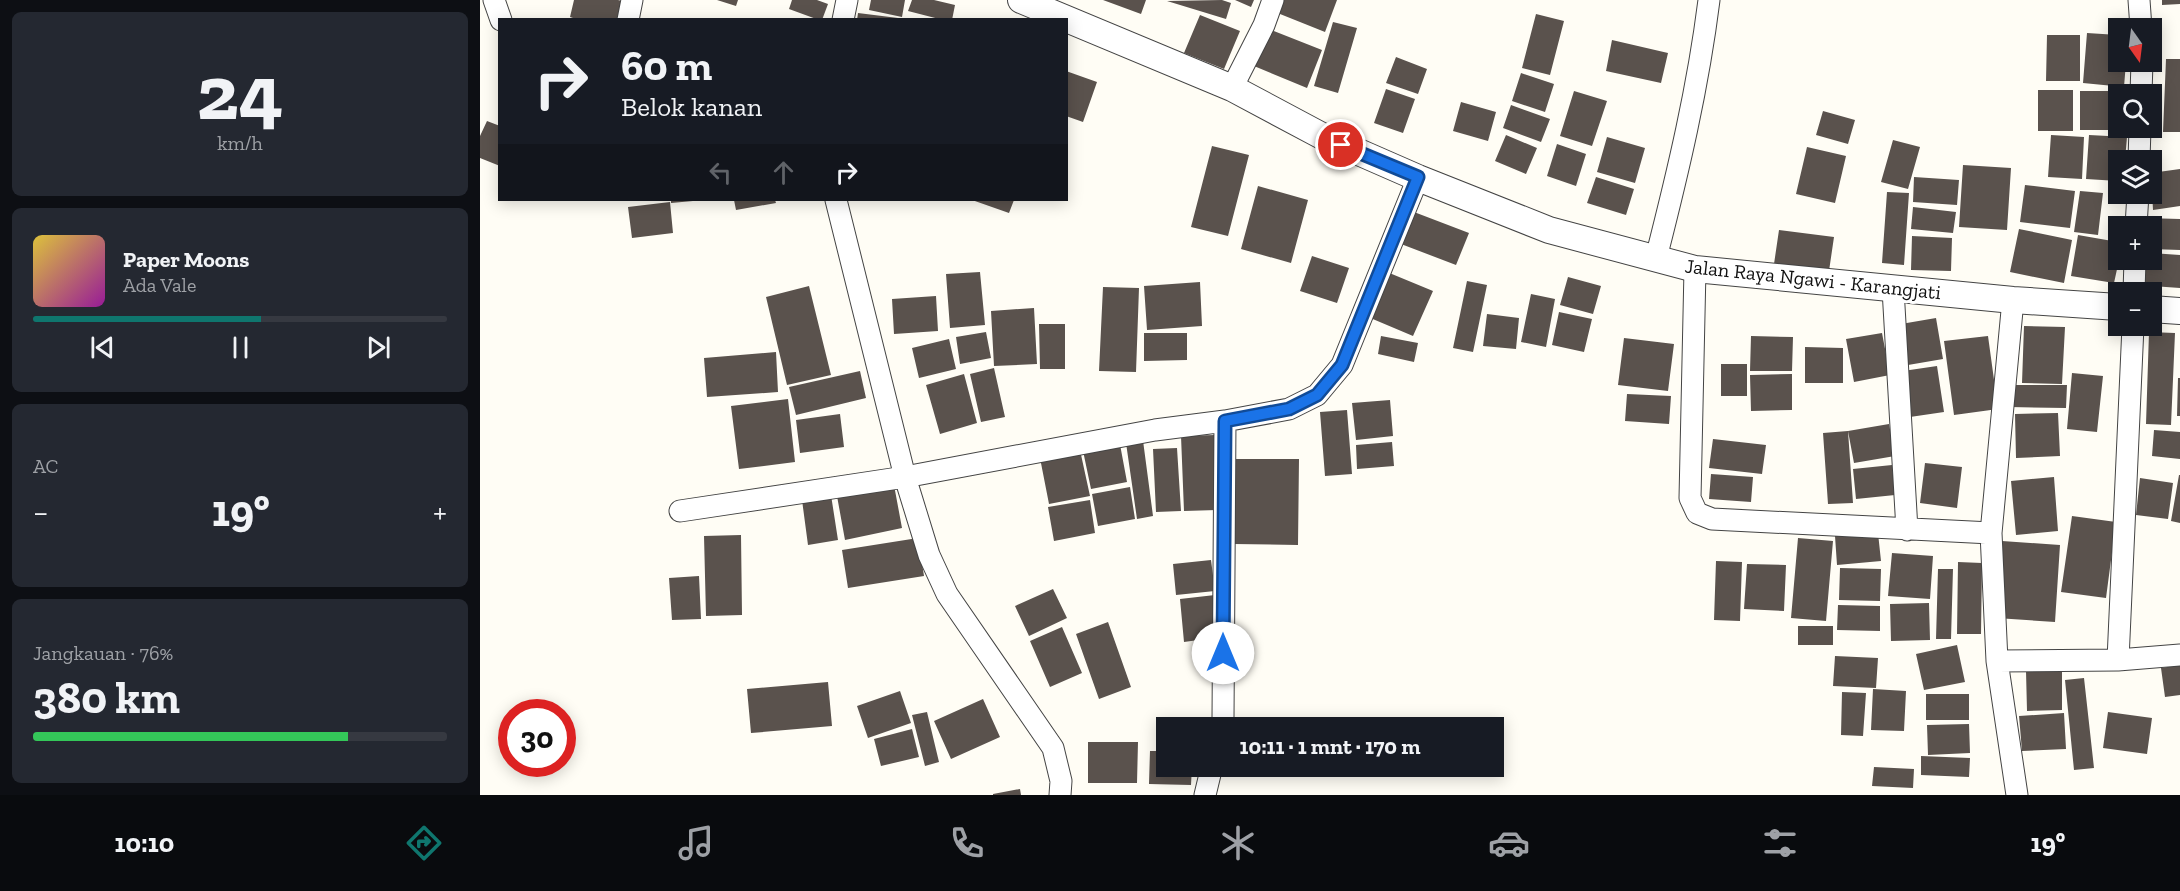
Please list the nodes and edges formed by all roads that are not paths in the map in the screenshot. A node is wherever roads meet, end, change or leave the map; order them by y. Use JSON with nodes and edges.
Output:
{"nodes":[{"id":1,"x":494,"y":0,"type":"edge"},
{"id":2,"x":632,"y":0,"type":"edge"},
{"id":3,"x":847,"y":0,"type":"edge"},
{"id":4,"x":1021,"y":0,"type":"edge"},
{"id":5,"x":1273,"y":0,"type":"edge"},
{"id":6,"x":1709,"y":0,"type":"edge"},
{"id":7,"x":2139,"y":0,"type":"edge"},
{"id":8,"x":500,"y":18,"type":"edge"},
{"id":9,"x":628,"y":18,"type":"edge"},
{"id":10,"x":843,"y":18,"type":"edge"},
{"id":11,"x":1064,"y":18,"type":"edge"},
{"id":12,"x":2140,"y":18,"type":"edge"},
{"id":13,"x":1068,"y":20,"type":"edge"},
{"id":14,"x":1232,"y":88,"type":"junction"},
{"id":15,"x":1418,"y":177,"type":"junction"},
{"id":16,"x":836,"y":201,"type":"edge"},
{"id":17,"x":1656,"y":258,"type":"junction"},
{"id":18,"x":1695,"y":269,"type":"junction"},
{"id":19,"x":1893,"y":289,"type":"junction"},
{"id":20,"x":2013,"y":300,"type":"junction"},
{"id":21,"x":2108,"y":306,"type":"edge"},
{"id":22,"x":2162,"y":310,"type":"edge"},
{"id":23,"x":2180,"y":311,"type":"edge"},
{"id":24,"x":2133,"y":336,"type":"edge"},
{"id":25,"x":1225,"y":421,"type":"junction"},
{"id":26,"x":905,"y":477,"type":"junction"},
{"id":27,"x":680,"y":511,"type":"dead end"},
{"id":28,"x":1907,"y":530,"type":"junction"},
{"id":29,"x":1991,"y":533,"type":"junction"},
{"id":30,"x":2180,"y":655,"type":"edge"},
{"id":31,"x":2118,"y":660,"type":"junction"},
{"id":32,"x":1997,"y":661,"type":"junction"},
{"id":33,"x":1223,"y":717,"type":"edge"},
{"id":34,"x":1209,"y":777,"type":"edge"},
{"id":35,"x":1060,"y":795,"type":"edge"},
{"id":36,"x":1205,"y":795,"type":"edge"},
{"id":37,"x":2017,"y":795,"type":"edge"}],
"edges":[{"from":1,"to":8,"type":"street"},
{"from":2,"to":9,"type":"street"},
{"from":3,"to":10,"type":"street"},
{"from":4,"to":11,"type":"street","name":"Jalan Raya Ngawi - Karangjati"},
{"from":5,"to":14,"type":"street"},
{"from":6,"to":17,"type":"street"},
{"from":7,"to":12,"type":"street"},
{"from":13,"to":14,"type":"street","name":"Jalan Raya Ngawi - Karangjati"},
{"from":14,"to":15,"type":"street","name":"Jalan Raya Ngawi - Karangjati"},
{"from":15,"to":17,"type":"street","name":"Jalan Raya Ngawi - Karangjati"},
{"from":15,"to":25,"type":"street"},
{"from":16,"to":26,"type":"street"},
{"from":17,"to":18,"type":"street","name":"Jalan Raya Ngawi - Karangjati"},
{"from":18,"to":19,"type":"street","name":"Jalan Raya Ngawi - Karangjati"},
{"from":18,"to":28,"type":"street"},
{"from":19,"to":20,"type":"street","name":"Jalan Raya Ngawi - Karangjati"},
{"from":19,"to":28,"type":"street"},
{"from":20,"to":21,"type":"street","name":"Jalan Raya Ngawi - Karangjati"},
{"from":20,"to":29,"type":"street"},
{"from":22,"to":23,"type":"street"},
{"from":24,"to":31,"type":"street"},
{"from":25,"to":26,"type":"street"},
{"from":25,"to":33,"type":"street"},
{"from":26,"to":27,"type":"street"},
{"from":26,"to":35,"type":"street"},
{"from":28,"to":29,"type":"street"},
{"from":29,"to":32,"type":"street"},
{"from":30,"to":31,"type":"street"},
{"from":31,"to":32,"type":"street"},
{"from":32,"to":37,"type":"street"},
{"from":34,"to":36,"type":"street"}]}
